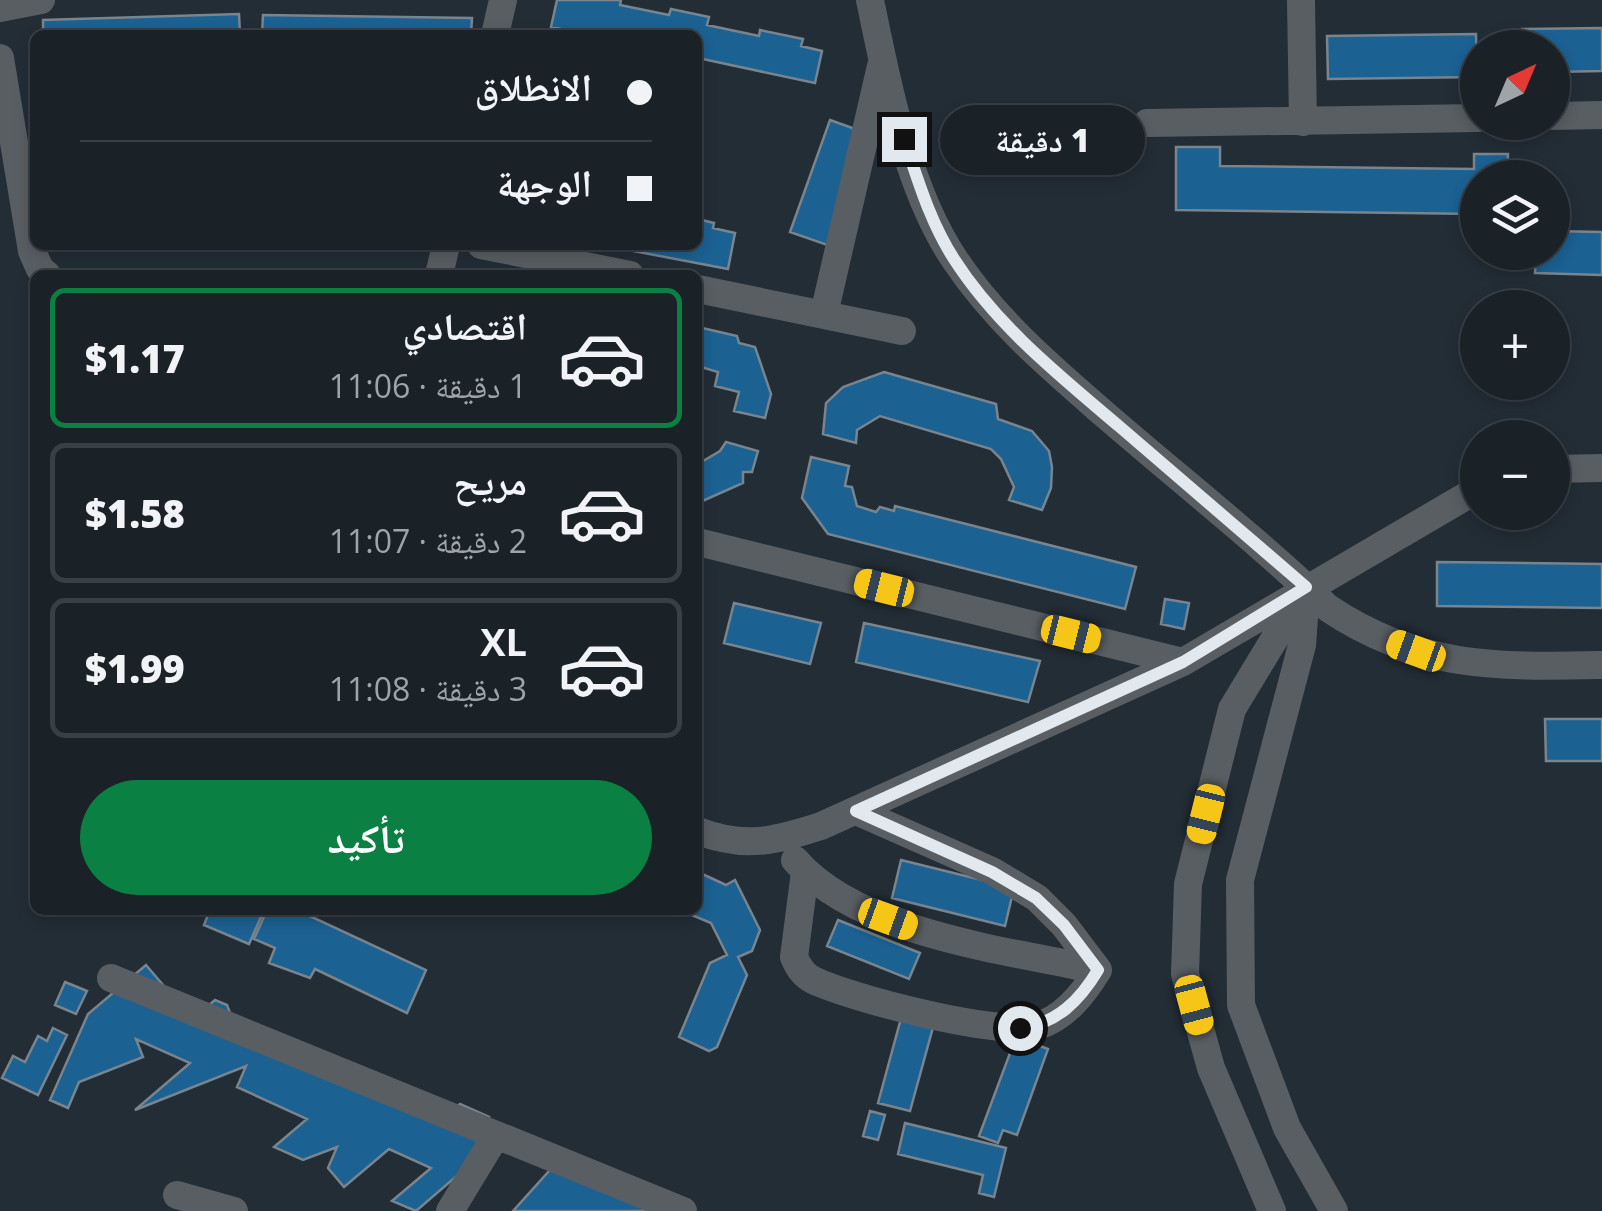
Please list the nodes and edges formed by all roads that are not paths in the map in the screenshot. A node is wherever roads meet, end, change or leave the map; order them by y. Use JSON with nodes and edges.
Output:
{"nodes":[{"id":1,"x":1,"y":0,"type":"edge"},
{"id":2,"x":41,"y":0,"type":"edge"},
{"id":3,"x":503,"y":0,"type":"edge"},
{"id":4,"x":870,"y":0,"type":"edge"},
{"id":5,"x":1301,"y":0,"type":"edge"},
{"id":6,"x":0,"y":10,"type":"edge"},
{"id":7,"x":495,"y":30,"type":"edge"},
{"id":8,"x":0,"y":58,"type":"edge"},
{"id":9,"x":882,"y":60,"type":"junction"},
{"id":10,"x":1602,"y":115,"type":"edge"},
{"id":11,"x":1570,"y":116,"type":"edge"},
{"id":12,"x":1460,"y":118,"type":"edge"},
{"id":13,"x":1303,"y":122,"type":"junction"},
{"id":14,"x":1147,"y":123,"type":"dead end"},
{"id":15,"x":30,"y":239,"type":"edge"},
{"id":16,"x":506,"y":250,"type":"edge"},
{"id":17,"x":605,"y":270,"type":"edge"},
{"id":18,"x":702,"y":289,"type":"edge"},
{"id":19,"x":824,"y":314,"type":"junction"},
{"id":20,"x":902,"y":331,"type":"dead end"},
{"id":21,"x":1570,"y":468,"type":"edge"},
{"id":22,"x":1602,"y":468,"type":"edge"},
{"id":23,"x":1460,"y":499,"type":"edge"},
{"id":24,"x":702,"y":543,"type":"edge"},
{"id":25,"x":1306,"y":587,"type":"junction"},
{"id":26,"x":1183,"y":662,"type":"junction"},
{"id":27,"x":1602,"y":665,"type":"edge"},
{"id":28,"x":856,"y":811,"type":"junction"},
{"id":29,"x":702,"y":832,"type":"edge"},
{"id":30,"x":778,"y":840,"type":"junction"},
{"id":31,"x":805,"y":872,"type":"junction"},
{"id":32,"x":1098,"y":970,"type":"junction"},
{"id":33,"x":111,"y":978,"type":"dead end"},
{"id":34,"x":495,"y":1137,"type":"junction"},
{"id":35,"x":177,"y":1195,"type":"dead end"},
{"id":36,"x":234,"y":1211,"type":"edge"},
{"id":37,"x":450,"y":1211,"type":"edge"},
{"id":38,"x":682,"y":1211,"type":"edge"},
{"id":39,"x":1272,"y":1211,"type":"edge"},
{"id":40,"x":1334,"y":1211,"type":"edge"}],
"edges":[{"from":1,"to":6,"type":"street"},
{"from":2,"to":6,"type":"street"},
{"from":3,"to":7,"type":"street"},
{"from":4,"to":9,"type":"street"},
{"from":5,"to":13,"type":"street"},
{"from":8,"to":15,"type":"street"},
{"from":9,"to":19,"type":"street"},
{"from":9,"to":25,"type":"street"},
{"from":10,"to":11,"type":"street"},
{"from":12,"to":13,"type":"street"},
{"from":13,"to":14,"type":"street"},
{"from":16,"to":17,"type":"street"},
{"from":18,"to":19,"type":"street"},
{"from":19,"to":20,"type":"street"},
{"from":21,"to":22,"type":"street"},
{"from":23,"to":25,"type":"street"},
{"from":24,"to":26,"type":"street"},
{"from":25,"to":26,"type":"street"},
{"from":25,"to":27,"type":"street"},
{"from":25,"to":39,"type":"street"},
{"from":25,"to":40,"type":"street"},
{"from":26,"to":28,"type":"street"},
{"from":28,"to":30,"type":"street"},
{"from":28,"to":32,"type":"street"},
{"from":29,"to":30,"type":"street"},
{"from":30,"to":31,"type":"street"},
{"from":31,"to":32,"type":"street"},
{"from":31,"to":32,"type":"street"},
{"from":33,"to":34,"type":"street"},
{"from":34,"to":37,"type":"street"},
{"from":34,"to":38,"type":"street"},
{"from":35,"to":36,"type":"street"}]}
